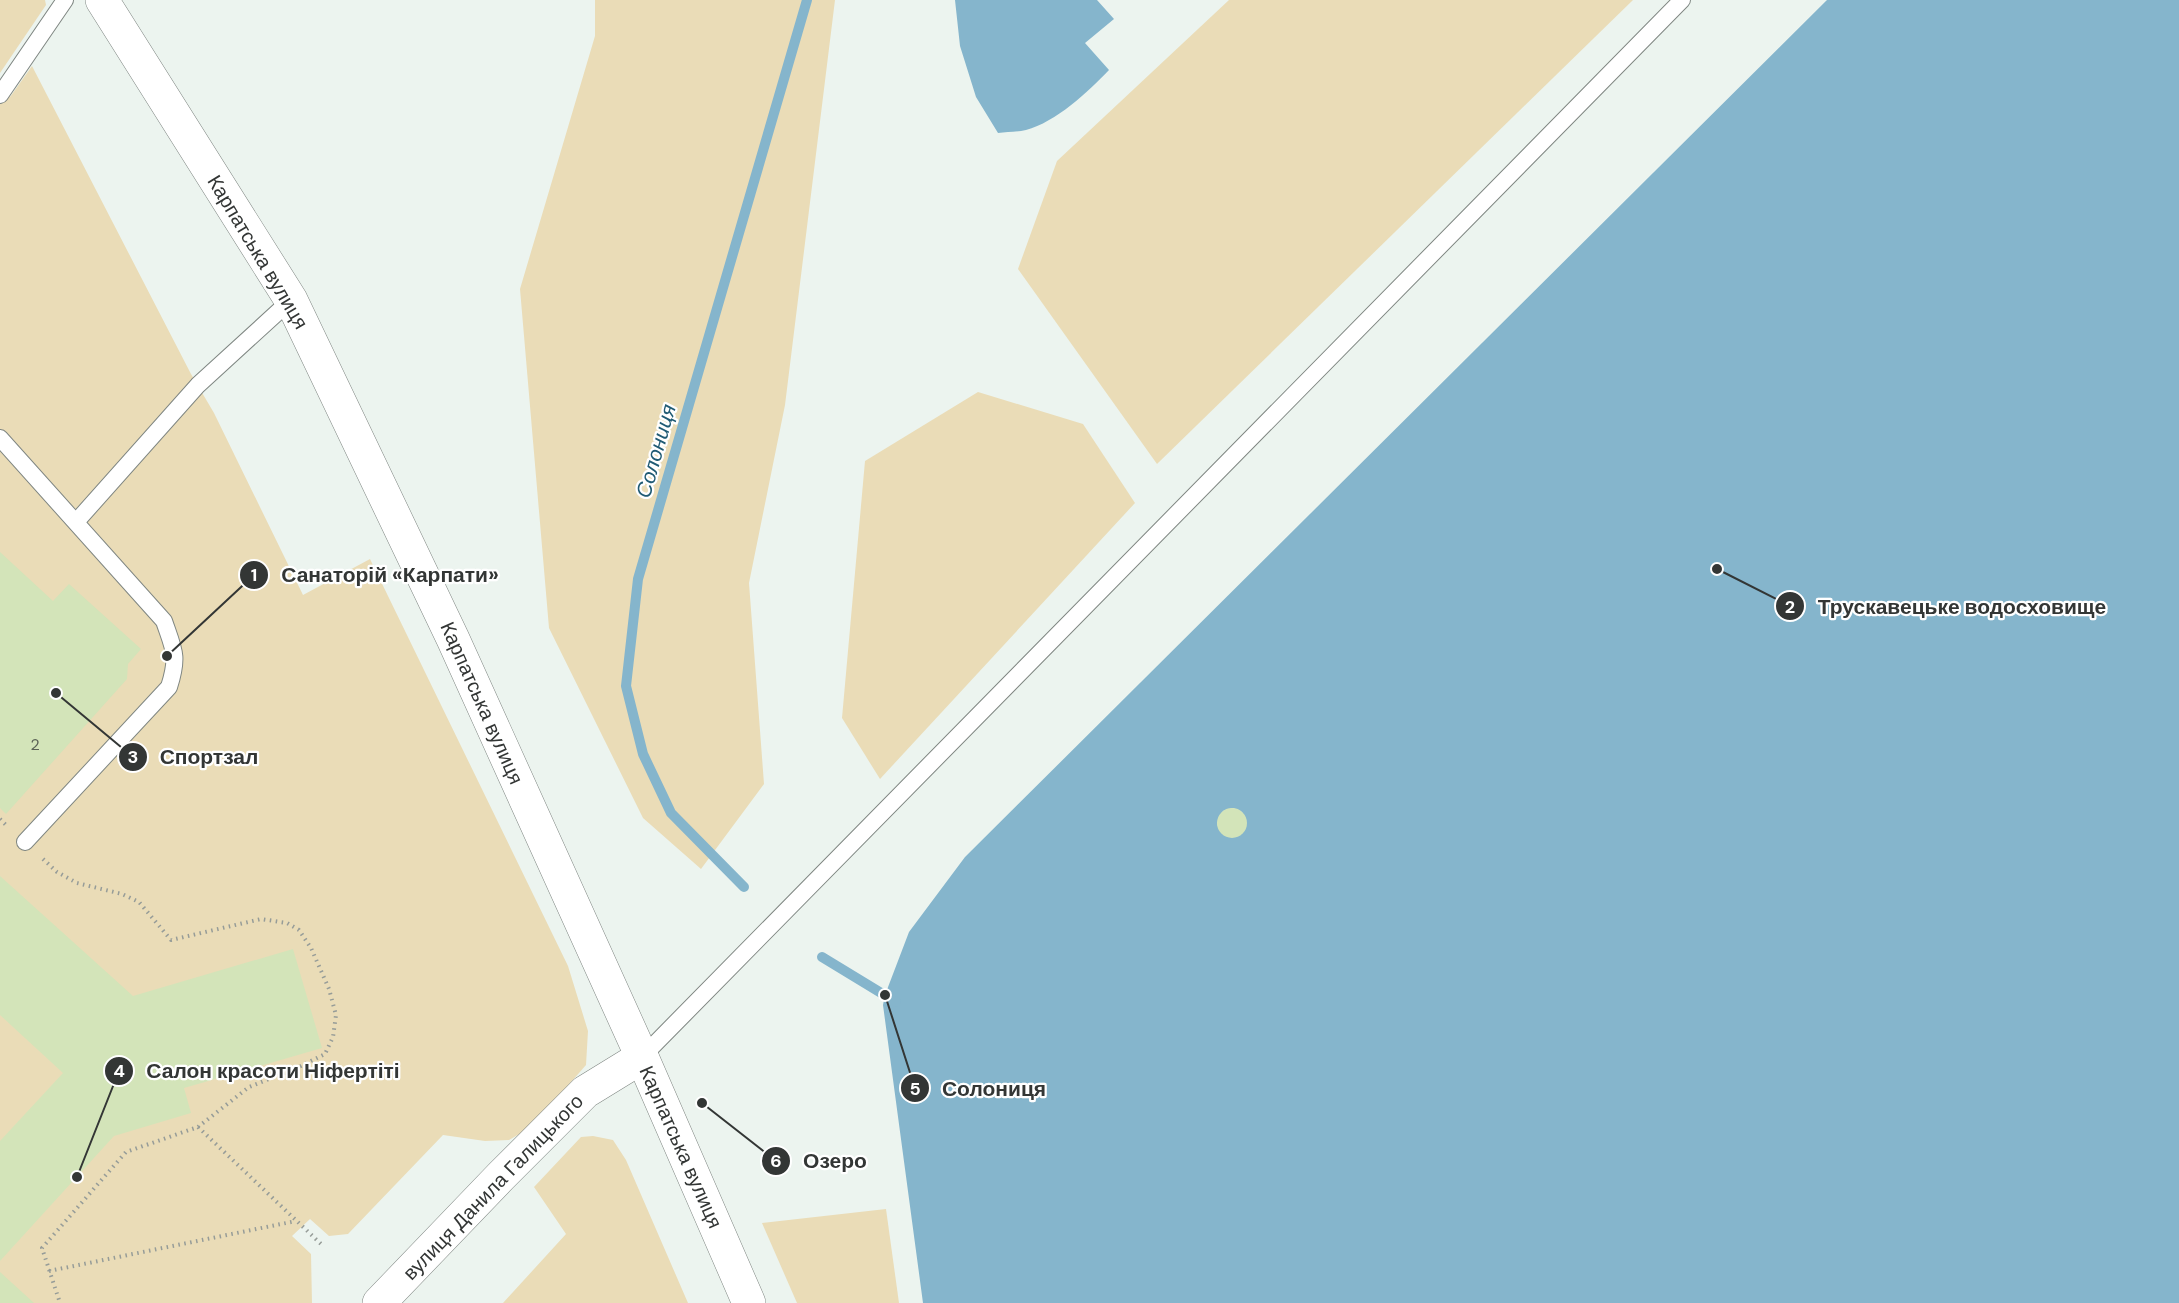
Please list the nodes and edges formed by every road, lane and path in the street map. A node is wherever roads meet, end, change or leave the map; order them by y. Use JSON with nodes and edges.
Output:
{"nodes":[{"id":1,"x":65,"y":0,"type":"edge"},
{"id":2,"x":102,"y":0,"type":"edge"},
{"id":3,"x":1682,"y":0,"type":"edge"},
{"id":4,"x":0,"y":94,"type":"edge"},
{"id":5,"x":291,"y":300,"type":"junction"},
{"id":6,"x":0,"y":438,"type":"edge"},
{"id":7,"x":76,"y":522,"type":"junction"},
{"id":8,"x":25,"y":842,"type":"joint"},
{"id":9,"x":642,"y":1057,"type":"junction"},
{"id":10,"x":198,"y":1127,"type":"junction"},
{"id":11,"x":296,"y":1221,"type":"junction"},
{"id":12,"x":321,"y":1244,"type":"dead end"},
{"id":13,"x":49,"y":1271,"type":"junction"},
{"id":14,"x":60,"y":1303,"type":"edge"},
{"id":15,"x":379,"y":1303,"type":"edge"},
{"id":16,"x":749,"y":1303,"type":"edge"}],
"edges":[{"from":1,"to":4,"type":"lane"},
{"from":2,"to":5,"type":"street","name":"Карпатська вулиця"},
{"from":3,"to":9,"type":"lane"},
{"from":5,"to":7,"type":"lane"},
{"from":5,"to":9,"type":"street","name":"Карпатська вулиця"},
{"from":6,"to":7,"type":"lane"},
{"from":7,"to":8,"type":"lane"},
{"from":8,"to":10,"type":"path"},
{"from":9,"to":15,"type":"street","name":"вулиця Данила Галицького"},
{"from":9,"to":16,"type":"street","name":"Карпатська вулиця"},
{"from":10,"to":11,"type":"path"},
{"from":10,"to":13,"type":"path"},
{"from":11,"to":12,"type":"path"},
{"from":11,"to":13,"type":"path"},
{"from":13,"to":14,"type":"path"}]}
